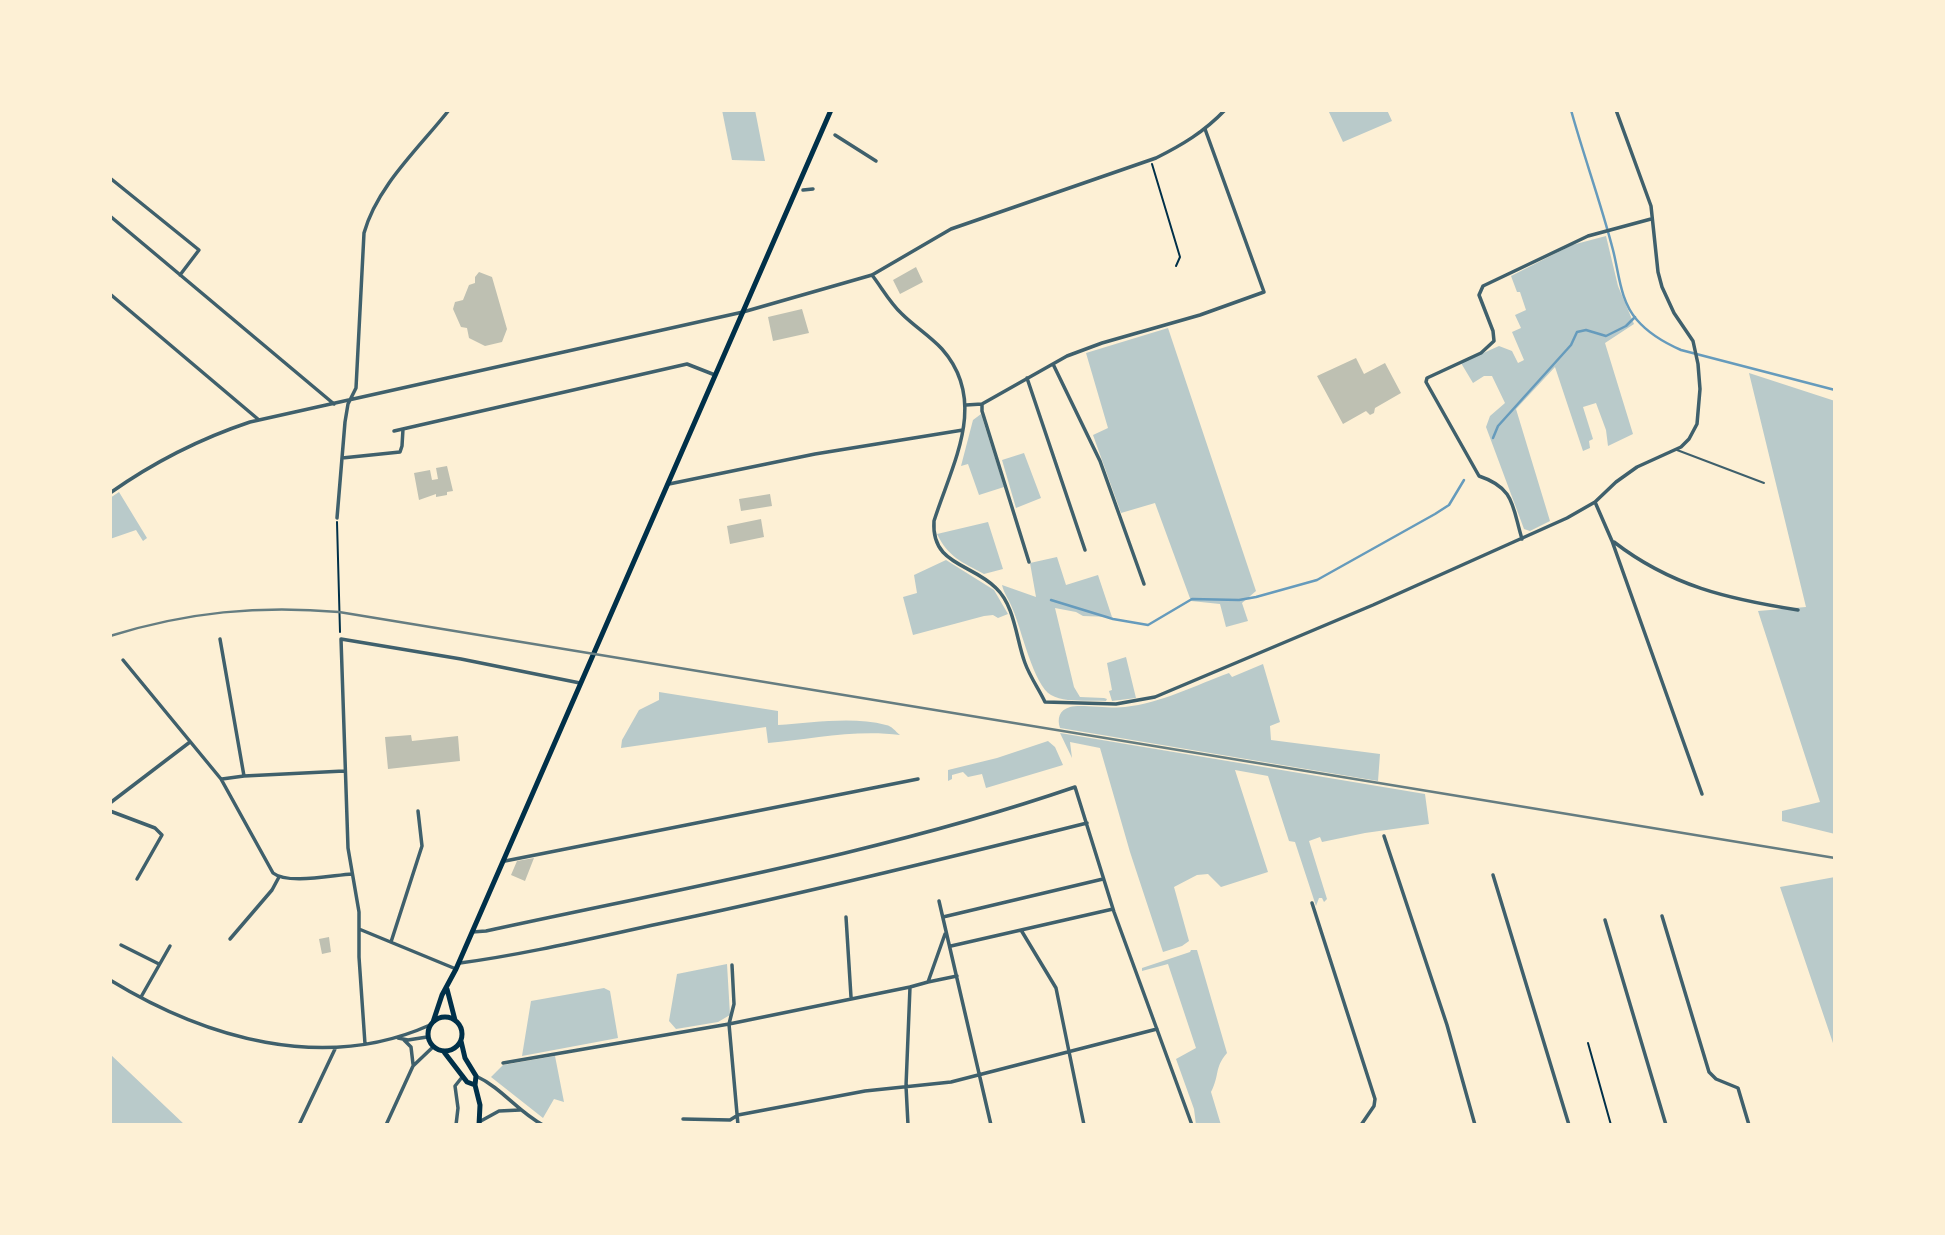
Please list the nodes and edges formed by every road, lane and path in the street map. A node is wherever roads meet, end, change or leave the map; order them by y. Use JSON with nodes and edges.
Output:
{"nodes":[{"id":1,"x":449,"y":110,"type":"edge"},
{"id":2,"x":831,"y":110,"type":"edge"},
{"id":3,"x":1225,"y":110,"type":"edge"},
{"id":4,"x":1616,"y":110,"type":"edge"},
{"id":5,"x":1205,"y":130,"type":"junction"},
{"id":6,"x":835,"y":135,"type":"dead end"},
{"id":7,"x":1151,"y":159,"type":"junction"},
{"id":8,"x":876,"y":161,"type":"dead end"},
{"id":9,"x":110,"y":178,"type":"edge"},
{"id":10,"x":813,"y":189,"type":"dead end"},
{"id":11,"x":803,"y":190,"type":"dead end"},
{"id":12,"x":110,"y":216,"type":"edge"},
{"id":13,"x":1652,"y":219,"type":"junction"},
{"id":14,"x":1176,"y":266,"type":"dead end"},
{"id":15,"x":180,"y":275,"type":"junction"},
{"id":16,"x":872,"y":275,"type":"junction"},
{"id":17,"x":110,"y":294,"type":"edge"},
{"id":18,"x":743,"y":312,"type":"junction"},
{"id":19,"x":1053,"y":364,"type":"junction"},
{"id":20,"x":715,"y":375,"type":"junction"},
{"id":21,"x":1027,"y":378,"type":"junction"},
{"id":22,"x":350,"y":401,"type":"junction"},
{"id":23,"x":334,"y":404,"type":"junction"},
{"id":24,"x":982,"y":404,"type":"junction"},
{"id":25,"x":966,"y":405,"type":"junction"},
{"id":26,"x":259,"y":420,"type":"junction"},
{"id":27,"x":402,"y":429,"type":"junction"},
{"id":28,"x":963,"y":430,"type":"junction"},
{"id":29,"x":394,"y":431,"type":"dead end"},
{"id":30,"x":1676,"y":450,"type":"junction"},
{"id":31,"x":342,"y":458,"type":"junction"},
{"id":32,"x":1764,"y":482,"type":"dead end"},
{"id":33,"x":667,"y":485,"type":"junction"},
{"id":34,"x":110,"y":493,"type":"edge"},
{"id":35,"x":1595,"y":502,"type":"junction"},
{"id":36,"x":337,"y":518,"type":"joint"},
{"id":37,"x":1522,"y":539,"type":"junction"},
{"id":38,"x":1612,"y":541,"type":"junction"},
{"id":39,"x":1085,"y":550,"type":"dead end"},
{"id":40,"x":1029,"y":562,"type":"dead end"},
{"id":41,"x":1144,"y":584,"type":"dead end"},
{"id":42,"x":1798,"y":610,"type":"dead end"},
{"id":43,"x":220,"y":639,"type":"dead end"},
{"id":44,"x":341,"y":639,"type":"junction"},
{"id":45,"x":123,"y":660,"type":"dead end"},
{"id":46,"x":580,"y":684,"type":"junction"},
{"id":47,"x":190,"y":742,"type":"junction"},
{"id":48,"x":344,"y":771,"type":"junction"},
{"id":49,"x":244,"y":776,"type":"junction"},
{"id":50,"x":221,"y":779,"type":"junction"},
{"id":51,"x":918,"y":779,"type":"dead end"},
{"id":52,"x":1702,"y":794,"type":"dead end"},
{"id":53,"x":110,"y":803,"type":"edge"},
{"id":54,"x":110,"y":811,"type":"edge"},
{"id":55,"x":418,"y":811,"type":"dead end"},
{"id":56,"x":1087,"y":823,"type":"junction"},
{"id":57,"x":1384,"y":836,"type":"dead end"},
{"id":58,"x":503,"y":861,"type":"junction"},
{"id":59,"x":352,"y":874,"type":"junction"},
{"id":60,"x":1493,"y":875,"type":"dead end"},
{"id":61,"x":279,"y":877,"type":"junction"},
{"id":62,"x":137,"y":879,"type":"dead end"},
{"id":63,"x":1103,"y":879,"type":"junction"},
{"id":64,"x":939,"y":901,"type":"dead end"},
{"id":65,"x":1312,"y":903,"type":"dead end"},
{"id":66,"x":1113,"y":909,"type":"junction"},
{"id":67,"x":1662,"y":916,"type":"dead end"},
{"id":68,"x":846,"y":917,"type":"dead end"},
{"id":69,"x":943,"y":917,"type":"junction"},
{"id":70,"x":1605,"y":920,"type":"dead end"},
{"id":71,"x":359,"y":929,"type":"junction"},
{"id":72,"x":1021,"y":930,"type":"junction"},
{"id":73,"x":472,"y":932,"type":"junction"},
{"id":74,"x":945,"y":932,"type":"junction"},
{"id":75,"x":230,"y":939,"type":"dead end"},
{"id":76,"x":391,"y":942,"type":"junction"},
{"id":77,"x":121,"y":945,"type":"dead end"},
{"id":78,"x":170,"y":946,"type":"dead end"},
{"id":79,"x":951,"y":946,"type":"junction"},
{"id":80,"x":159,"y":964,"type":"junction"},
{"id":81,"x":732,"y":965,"type":"dead end"},
{"id":82,"x":457,"y":966,"type":"junction"},
{"id":83,"x":957,"y":976,"type":"junction"},
{"id":84,"x":110,"y":980,"type":"edge"},
{"id":85,"x":928,"y":982,"type":"junction"},
{"id":86,"x":447,"y":987,"type":"junction"},
{"id":87,"x":910,"y":987,"type":"junction"},
{"id":88,"x":141,"y":997,"type":"junction"},
{"id":89,"x":850,"y":998,"type":"junction"},
{"id":90,"x":455,"y":1020,"type":"junction"},
{"id":91,"x":431,"y":1023,"type":"junction"},
{"id":92,"x":729,"y":1024,"type":"junction"},
{"id":93,"x":1157,"y":1029,"type":"junction"},
{"id":94,"x":427,"y":1037,"type":"junction"},
{"id":95,"x":396,"y":1038,"type":"junction"},
{"id":96,"x":404,"y":1040,"type":"junction"},
{"id":97,"x":461,"y":1041,"type":"junction"},
{"id":98,"x":1588,"y":1043,"type":"dead end"},
{"id":99,"x":365,"y":1044,"type":"junction"},
{"id":100,"x":433,"y":1047,"type":"junction"},
{"id":101,"x":335,"y":1049,"type":"junction"},
{"id":102,"x":443,"y":1052,"type":"junction"},
{"id":103,"x":1068,"y":1052,"type":"junction"},
{"id":104,"x":503,"y":1063,"type":"dead end"},
{"id":105,"x":413,"y":1066,"type":"junction"},
{"id":106,"x":980,"y":1073,"type":"junction"},
{"id":107,"x":463,"y":1076,"type":"junction"},
{"id":108,"x":476,"y":1076,"type":"junction"},
{"id":109,"x":475,"y":1085,"type":"junction"},
{"id":110,"x":906,"y":1086,"type":"junction"},
{"id":111,"x":522,"y":1111,"type":"junction"},
{"id":112,"x":738,"y":1115,"type":"junction"},
{"id":113,"x":683,"y":1119,"type":"dead end"},
{"id":114,"x":479,"y":1124,"type":"edge"},
{"id":115,"x":539,"y":1124,"type":"edge"},
{"id":116,"x":299,"y":1125,"type":"edge"},
{"id":117,"x":386,"y":1125,"type":"edge"},
{"id":118,"x":456,"y":1125,"type":"edge"},
{"id":119,"x":738,"y":1125,"type":"edge"},
{"id":120,"x":908,"y":1125,"type":"edge"},
{"id":121,"x":991,"y":1125,"type":"edge"},
{"id":122,"x":1084,"y":1125,"type":"edge"},
{"id":123,"x":1192,"y":1125,"type":"edge"},
{"id":124,"x":1361,"y":1125,"type":"edge"},
{"id":125,"x":1475,"y":1125,"type":"edge"},
{"id":126,"x":1569,"y":1125,"type":"edge"},
{"id":127,"x":1611,"y":1125,"type":"edge"},
{"id":128,"x":1666,"y":1125,"type":"edge"},
{"id":129,"x":1749,"y":1125,"type":"edge"}],
"edges":[{"from":1,"to":22,"type":"street"},
{"from":2,"to":18,"type":"main road"},
{"from":3,"to":5,"type":"street"},
{"from":4,"to":13,"type":"street"},
{"from":5,"to":7,"type":"street"},
{"from":5,"to":19,"type":"street"},
{"from":6,"to":8,"type":"street"},
{"from":7,"to":14,"type":"path"},
{"from":7,"to":16,"type":"street"},
{"from":9,"to":15,"type":"street"},
{"from":10,"to":11,"type":"street"},
{"from":12,"to":15,"type":"street"},
{"from":13,"to":30,"type":"street"},
{"from":13,"to":37,"type":"street"},
{"from":15,"to":23,"type":"street"},
{"from":16,"to":18,"type":"street"},
{"from":16,"to":25,"type":"street"},
{"from":17,"to":26,"type":"street"},
{"from":18,"to":20,"type":"main road"},
{"from":18,"to":22,"type":"street"},
{"from":19,"to":21,"type":"street"},
{"from":19,"to":41,"type":"street"},
{"from":20,"to":27,"type":"street"},
{"from":20,"to":33,"type":"main road"},
{"from":21,"to":24,"type":"street"},
{"from":21,"to":39,"type":"street"},
{"from":22,"to":23,"type":"street"},
{"from":22,"to":31,"type":"street"},
{"from":23,"to":26,"type":"street"},
{"from":24,"to":25,"type":"street"},
{"from":24,"to":40,"type":"street"},
{"from":25,"to":28,"type":"street"},
{"from":26,"to":34,"type":"street"},
{"from":27,"to":29,"type":"street"},
{"from":27,"to":31,"type":"street"},
{"from":28,"to":33,"type":"street"},
{"from":28,"to":37,"type":"street"},
{"from":30,"to":32,"type":"lane"},
{"from":30,"to":35,"type":"street"},
{"from":31,"to":36,"type":"street"},
{"from":33,"to":46,"type":"main road"},
{"from":35,"to":37,"type":"street"},
{"from":35,"to":38,"type":"street"},
{"from":36,"to":44,"type":"path"},
{"from":38,"to":42,"type":"street"},
{"from":38,"to":52,"type":"street"},
{"from":43,"to":49,"type":"street"},
{"from":44,"to":46,"type":"street"},
{"from":44,"to":48,"type":"street"},
{"from":45,"to":47,"type":"street"},
{"from":46,"to":58,"type":"main road"},
{"from":47,"to":50,"type":"street"},
{"from":47,"to":53,"type":"street"},
{"from":48,"to":49,"type":"street"},
{"from":48,"to":59,"type":"street"},
{"from":49,"to":50,"type":"street"},
{"from":50,"to":61,"type":"street"},
{"from":51,"to":58,"type":"street"},
{"from":54,"to":62,"type":"street"},
{"from":55,"to":76,"type":"street"},
{"from":56,"to":63,"type":"street"},
{"from":56,"to":73,"type":"street"},
{"from":56,"to":82,"type":"street"},
{"from":57,"to":125,"type":"street"},
{"from":58,"to":73,"type":"main road"},
{"from":59,"to":61,"type":"street"},
{"from":59,"to":71,"type":"street"},
{"from":60,"to":126,"type":"street"},
{"from":61,"to":75,"type":"street"},
{"from":63,"to":66,"type":"street"},
{"from":63,"to":69,"type":"street"},
{"from":64,"to":69,"type":"street"},
{"from":65,"to":124,"type":"street"},
{"from":66,"to":72,"type":"street"},
{"from":66,"to":93,"type":"street"},
{"from":67,"to":129,"type":"street"},
{"from":68,"to":89,"type":"street"},
{"from":69,"to":74,"type":"street"},
{"from":70,"to":128,"type":"street"},
{"from":71,"to":76,"type":"street"},
{"from":71,"to":99,"type":"street"},
{"from":72,"to":79,"type":"street"},
{"from":72,"to":103,"type":"street"},
{"from":73,"to":82,"type":"main road"},
{"from":74,"to":79,"type":"street"},
{"from":74,"to":85,"type":"street"},
{"from":76,"to":82,"type":"street"},
{"from":77,"to":80,"type":"street"},
{"from":78,"to":80,"type":"street"},
{"from":79,"to":83,"type":"street"},
{"from":80,"to":88,"type":"street"},
{"from":81,"to":92,"type":"street"},
{"from":82,"to":86,"type":"main road"},
{"from":83,"to":85,"type":"street"},
{"from":83,"to":106,"type":"street"},
{"from":84,"to":88,"type":"street"},
{"from":85,"to":87,"type":"street"},
{"from":86,"to":90,"type":"main road"},
{"from":86,"to":91,"type":"main road"},
{"from":87,"to":89,"type":"street"},
{"from":87,"to":110,"type":"street"},
{"from":88,"to":101,"type":"street"},
{"from":89,"to":92,"type":"street"},
{"from":90,"to":91,"type":"main road"},
{"from":90,"to":97,"type":"main road"},
{"from":91,"to":94,"type":"main road"},
{"from":91,"to":95,"type":"street"},
{"from":92,"to":104,"type":"street"},
{"from":92,"to":112,"type":"street"},
{"from":93,"to":103,"type":"street"},
{"from":93,"to":123,"type":"street"},
{"from":94,"to":96,"type":"street"},
{"from":94,"to":100,"type":"main road"},
{"from":95,"to":96,"type":"street"},
{"from":95,"to":99,"type":"street"},
{"from":96,"to":105,"type":"street"},
{"from":97,"to":102,"type":"main road"},
{"from":97,"to":108,"type":"main road"},
{"from":98,"to":127,"type":"path"},
{"from":99,"to":101,"type":"street"},
{"from":100,"to":102,"type":"main road"},
{"from":100,"to":105,"type":"street"},
{"from":101,"to":116,"type":"street"},
{"from":102,"to":107,"type":"main road"},
{"from":103,"to":106,"type":"street"},
{"from":103,"to":122,"type":"street"},
{"from":105,"to":117,"type":"street"},
{"from":106,"to":110,"type":"street"},
{"from":106,"to":121,"type":"street"},
{"from":107,"to":109,"type":"main road"},
{"from":107,"to":118,"type":"street"},
{"from":108,"to":109,"type":"main road"},
{"from":108,"to":111,"type":"street"},
{"from":109,"to":114,"type":"main road"},
{"from":110,"to":112,"type":"street"},
{"from":110,"to":120,"type":"street"},
{"from":111,"to":114,"type":"street"},
{"from":111,"to":115,"type":"street"},
{"from":112,"to":113,"type":"street"},
{"from":112,"to":119,"type":"street"}]}
